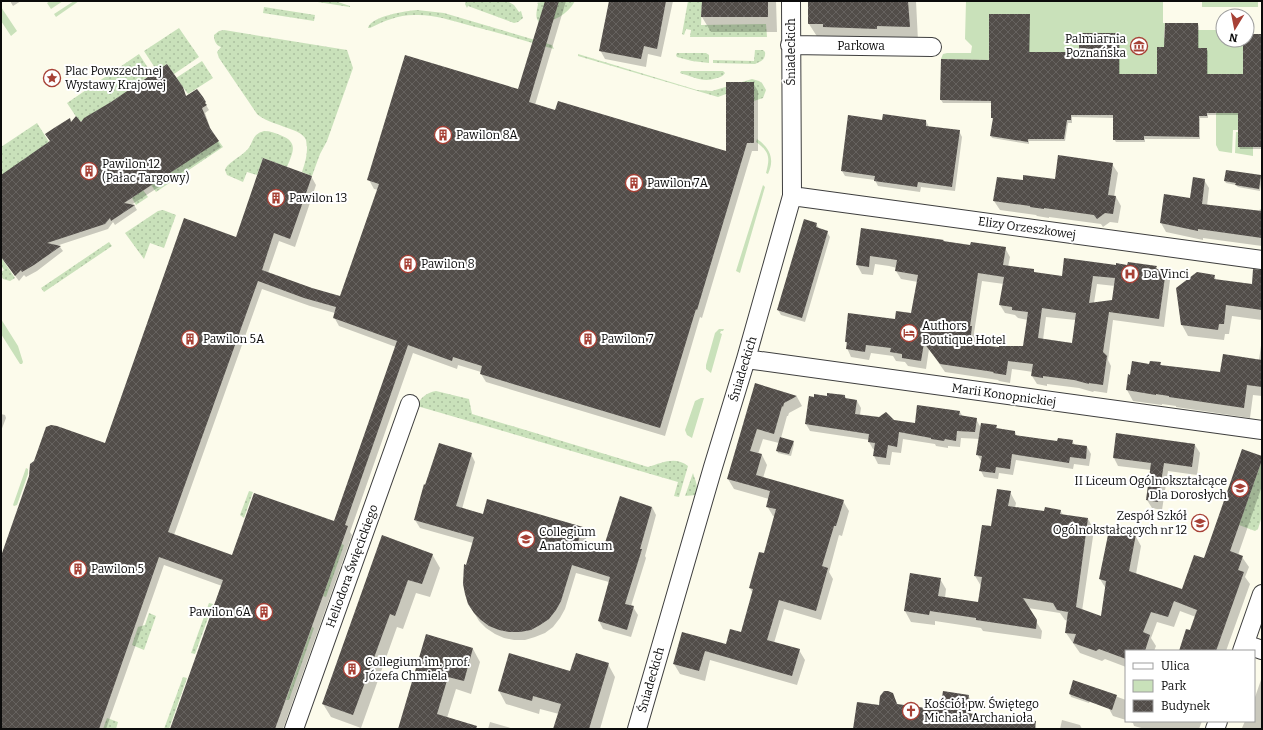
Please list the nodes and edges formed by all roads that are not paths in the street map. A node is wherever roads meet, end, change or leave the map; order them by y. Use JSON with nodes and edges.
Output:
{"nodes":[{"id":1,"x":791,"y":1,"type":"edge"},
{"id":2,"x":790,"y":45,"type":"junction"},
{"id":3,"x":932,"y":47,"type":"dead end"},
{"id":4,"x":792,"y":196,"type":"junction"},
{"id":5,"x":1262,"y":260,"type":"edge"},
{"id":6,"x":746,"y":359,"type":"junction"},
{"id":7,"x":410,"y":404,"type":"dead end"},
{"id":8,"x":1262,"y":430,"type":"edge"},
{"id":9,"x":1262,"y":594,"type":"edge"},
{"id":10,"x":1243,"y":648,"type":"edge"},
{"id":11,"x":1262,"y":650,"type":"edge"},
{"id":12,"x":294,"y":729,"type":"edge"},
{"id":13,"x":637,"y":729,"type":"edge"}],
"edges":[{"from":1,"to":2,"type":"street","name":"Śniadeckich"},
{"from":2,"to":3,"type":"street","name":"Parkowa"},
{"from":2,"to":4,"type":"street","name":"Śniadeckich"},
{"from":4,"to":5,"type":"street","name":"Elizy Orzeszkowej"},
{"from":4,"to":6,"type":"street","name":"Śniadeckich"},
{"from":6,"to":8,"type":"street","name":"Marii Konopnickiej"},
{"from":6,"to":13,"type":"street","name":"Śniadeckich"},
{"from":7,"to":12,"type":"street","name":"Heliodora Święcickiego"},
{"from":9,"to":10,"type":"street"},
{"from":10,"to":11,"type":"street"}]}
